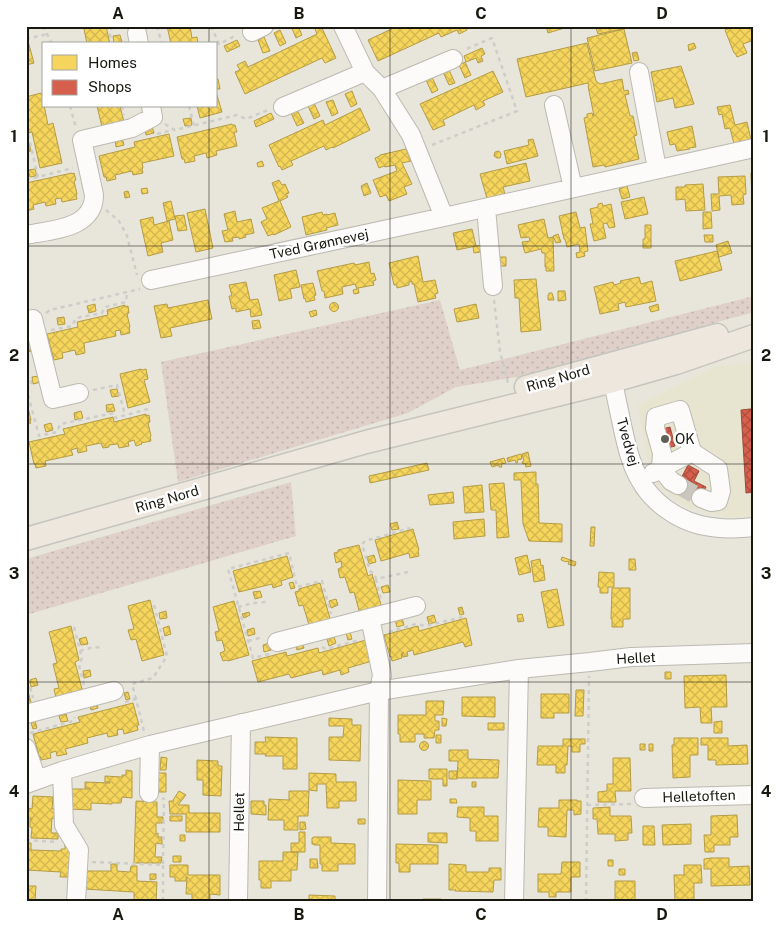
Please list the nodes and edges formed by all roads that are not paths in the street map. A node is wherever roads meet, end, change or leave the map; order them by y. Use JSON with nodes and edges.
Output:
{"nodes":[{"id":1,"x":343,"y":26,"type":"edge"},
{"id":2,"x":453,"y":59,"type":"road end"},
{"id":3,"x":365,"y":72,"type":"junction"},
{"id":4,"x":639,"y":72,"type":"dead end"},
{"id":5,"x":382,"y":89,"type":"junction"},
{"id":6,"x":554,"y":105,"type":"dead end"},
{"id":7,"x":283,"y":107,"type":"road end"},
{"id":8,"x":152,"y":111,"type":"edge"},
{"id":9,"x":754,"y":148,"type":"edge"},
{"id":10,"x":657,"y":169,"type":"junction"},
{"id":11,"x":573,"y":188,"type":"junction"},
{"id":12,"x":486,"y":208,"type":"junction"},
{"id":13,"x":444,"y":217,"type":"junction"},
{"id":14,"x":26,"y":235,"type":"edge"},
{"id":15,"x":145,"y":280,"type":"road end"},
{"id":16,"x":493,"y":286,"type":"road end"},
{"id":17,"x":32,"y":324,"type":"edge"},
{"id":18,"x":754,"y":325,"type":"edge"},
{"id":19,"x":754,"y":336,"type":"edge"},
{"id":20,"x":611,"y":372,"type":"junction"},
{"id":21,"x":79,"y":393,"type":"road end"},
{"id":22,"x":366,"y":442,"type":"junction"},
{"id":23,"x":692,"y":452,"type":"junction"},
{"id":24,"x":662,"y":468,"type":"junction"},
{"id":25,"x":639,"y":479,"type":"junction"},
{"id":26,"x":678,"y":485,"type":"tunnel mouth"},
{"id":27,"x":701,"y":498,"type":"tunnel mouth"},
{"id":28,"x":754,"y":527,"type":"edge"},
{"id":29,"x":26,"y":539,"type":"edge"},
{"id":30,"x":416,"y":606,"type":"dead end"},
{"id":31,"x":378,"y":616,"type":"junction"},
{"id":32,"x":273,"y":648,"type":"road end"},
{"id":33,"x":754,"y":653,"type":"edge"},
{"id":34,"x":519,"y":669,"type":"junction"},
{"id":35,"x":379,"y":691,"type":"junction"},
{"id":36,"x":116,"y":697,"type":"road end"},
{"id":37,"x":31,"y":713,"type":"edge"},
{"id":38,"x":241,"y":723,"type":"junction"},
{"id":39,"x":149,"y":745,"type":"junction"},
{"id":40,"x":26,"y":748,"type":"edge"},
{"id":41,"x":62,"y":772,"type":"junction"},
{"id":42,"x":31,"y":782,"type":"edge"},
{"id":43,"x":149,"y":794,"type":"road end"},
{"id":44,"x":754,"y":794,"type":"edge"},
{"id":45,"x":644,"y":798,"type":"road end"},
{"id":46,"x":76,"y":902,"type":"edge"},
{"id":47,"x":238,"y":902,"type":"edge"},
{"id":48,"x":377,"y":902,"type":"edge"},
{"id":49,"x":514,"y":902,"type":"edge"}],
"edges":[{"from":1,"to":3,"type":"street"},
{"from":2,"to":5,"type":"street"},
{"from":3,"to":5,"type":"street"},
{"from":3,"to":7,"type":"street"},
{"from":4,"to":10,"type":"street"},
{"from":5,"to":13,"type":"street"},
{"from":6,"to":11,"type":"street"},
{"from":8,"to":14,"type":"street"},
{"from":9,"to":10,"type":"street","name":"Tved Grønnevej"},
{"from":10,"to":11,"type":"street","name":"Tved Grønnevej"},
{"from":11,"to":12,"type":"street","name":"Tved Grønnevej"},
{"from":12,"to":13,"type":"street","name":"Tved Grønnevej"},
{"from":12,"to":16,"type":"street"},
{"from":13,"to":15,"type":"street","name":"Tved Grønnevej"},
{"from":17,"to":21,"type":"street"},
{"from":18,"to":20,"type":"main road","name":"Ring Nord"},
{"from":19,"to":20,"type":"main road","name":"Ring Nord"},
{"from":20,"to":22,"type":"main road","name":"Ring Nord"},
{"from":20,"to":22,"type":"main road","name":"Ring Nord"},
{"from":20,"to":25,"type":"street","name":"Tvedvej"},
{"from":22,"to":29,"type":"main road","name":"Ring Nord"},
{"from":23,"to":24,"type":"street"},
{"from":23,"to":24,"type":"street"},
{"from":23,"to":27,"type":"street"},
{"from":24,"to":25,"type":"street"},
{"from":24,"to":26,"type":"street"},
{"from":25,"to":28,"type":"street","name":"Tvedvej"},
{"from":30,"to":31,"type":"street"},
{"from":31,"to":32,"type":"street"},
{"from":31,"to":35,"type":"street"},
{"from":33,"to":34,"type":"street","name":"Hellet"},
{"from":34,"to":35,"type":"street","name":"Hellet"},
{"from":34,"to":49,"type":"street"},
{"from":35,"to":38,"type":"street","name":"Hellet"},
{"from":35,"to":48,"type":"street"},
{"from":36,"to":37,"type":"street"},
{"from":38,"to":39,"type":"street","name":"Hellet"},
{"from":38,"to":47,"type":"street","name":"Hellet"},
{"from":39,"to":41,"type":"street","name":"Hellet"},
{"from":39,"to":43,"type":"street"},
{"from":40,"to":42,"type":"street","name":"Hellet"},
{"from":41,"to":42,"type":"street","name":"Hellet"},
{"from":41,"to":46,"type":"street"},
{"from":44,"to":45,"type":"street","name":"Helletoften"}]}
